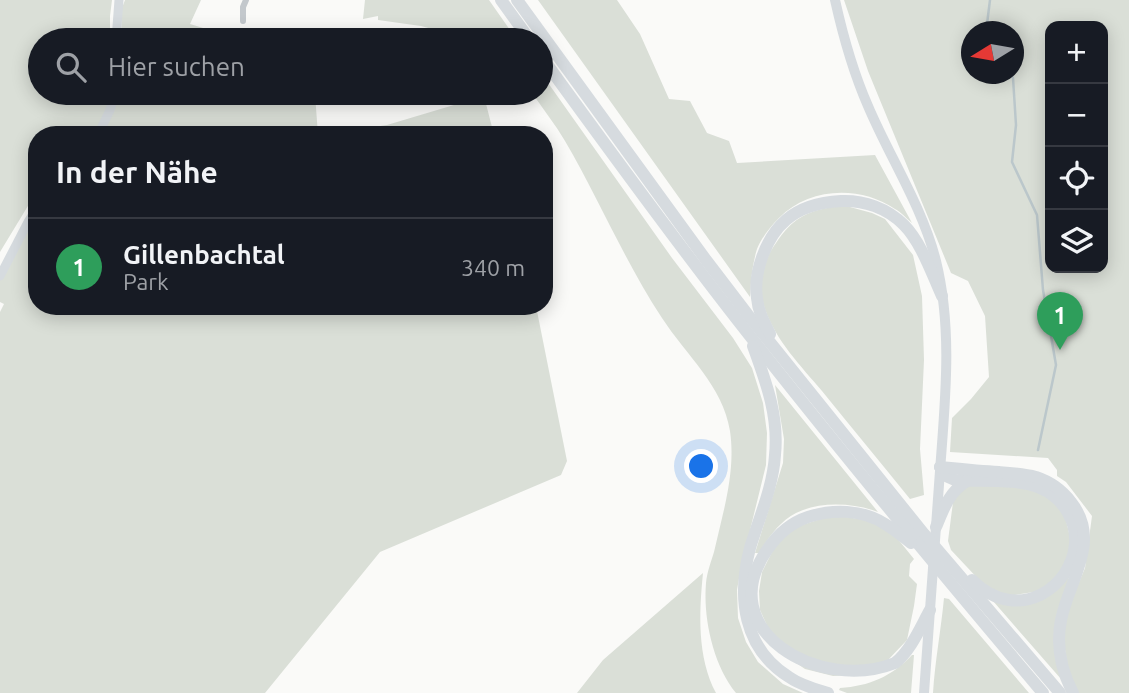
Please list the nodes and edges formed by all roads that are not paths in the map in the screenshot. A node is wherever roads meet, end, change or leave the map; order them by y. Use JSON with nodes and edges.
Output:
{"nodes":[{"id":1,"x":119,"y":0,"type":"edge"},
{"id":2,"x":246,"y":0,"type":"edge"},
{"id":3,"x":501,"y":0,"type":"edge"},
{"id":4,"x":517,"y":0,"type":"edge"},
{"id":5,"x":835,"y":0,"type":"edge"},
{"id":6,"x":243,"y":22,"type":"dead end"},
{"id":7,"x":117,"y":28,"type":"edge"},
{"id":8,"x":521,"y":28,"type":"edge"},
{"id":9,"x":537,"y":28,"type":"edge"},
{"id":10,"x":553,"y":50,"type":"edge"},
{"id":11,"x":553,"y":73,"type":"edge"},
{"id":12,"x":111,"y":105,"type":"edge"},
{"id":13,"x":102,"y":126,"type":"edge"},
{"id":14,"x":28,"y":223,"type":"edge"},
{"id":15,"x":0,"y":276,"type":"edge"},
{"id":16,"x":942,"y":296,"type":"junction"},
{"id":17,"x":750,"y":336,"type":"junction"},
{"id":18,"x":783,"y":358,"type":"junction"},
{"id":19,"x":940,"y":467,"type":"junction"},
{"id":20,"x":968,"y":481,"type":"junction"},
{"id":21,"x":930,"y":530,"type":"junction"},
{"id":22,"x":925,"y":554,"type":"junction"},
{"id":23,"x":930,"y":610,"type":"junction"},
{"id":24,"x":852,"y":682,"type":"dead end"},
{"id":25,"x":829,"y":688,"type":"edge"},
{"id":26,"x":924,"y":693,"type":"edge"},
{"id":27,"x":1043,"y":693,"type":"edge"},
{"id":28,"x":1060,"y":693,"type":"edge"},
{"id":29,"x":1073,"y":693,"type":"edge"}],
"edges":[{"from":1,"to":7,"type":"main road"},
{"from":2,"to":6,"type":"street"},
{"from":3,"to":8,"type":"highway"},
{"from":4,"to":9,"type":"highway"},
{"from":5,"to":16,"type":"main road"},
{"from":10,"to":18,"type":"highway"},
{"from":11,"to":17,"type":"highway"},
{"from":12,"to":13,"type":"main road"},
{"from":14,"to":15,"type":"main road"},
{"from":16,"to":18,"type":"highway"},
{"from":16,"to":19,"type":"main road"},
{"from":17,"to":22,"type":"highway"},
{"from":17,"to":25,"type":"highway"},
{"from":18,"to":21,"type":"highway"},
{"from":19,"to":20,"type":"highway"},
{"from":19,"to":21,"type":"main road"},
{"from":19,"to":29,"type":"highway"},
{"from":20,"to":21,"type":"highway"},
{"from":20,"to":21,"type":"highway"},
{"from":21,"to":23,"type":"main road"},
{"from":21,"to":28,"type":"highway"},
{"from":22,"to":25,"type":"highway"},
{"from":22,"to":27,"type":"highway"},
{"from":23,"to":24,"type":"highway"},
{"from":23,"to":26,"type":"main road"}]}
